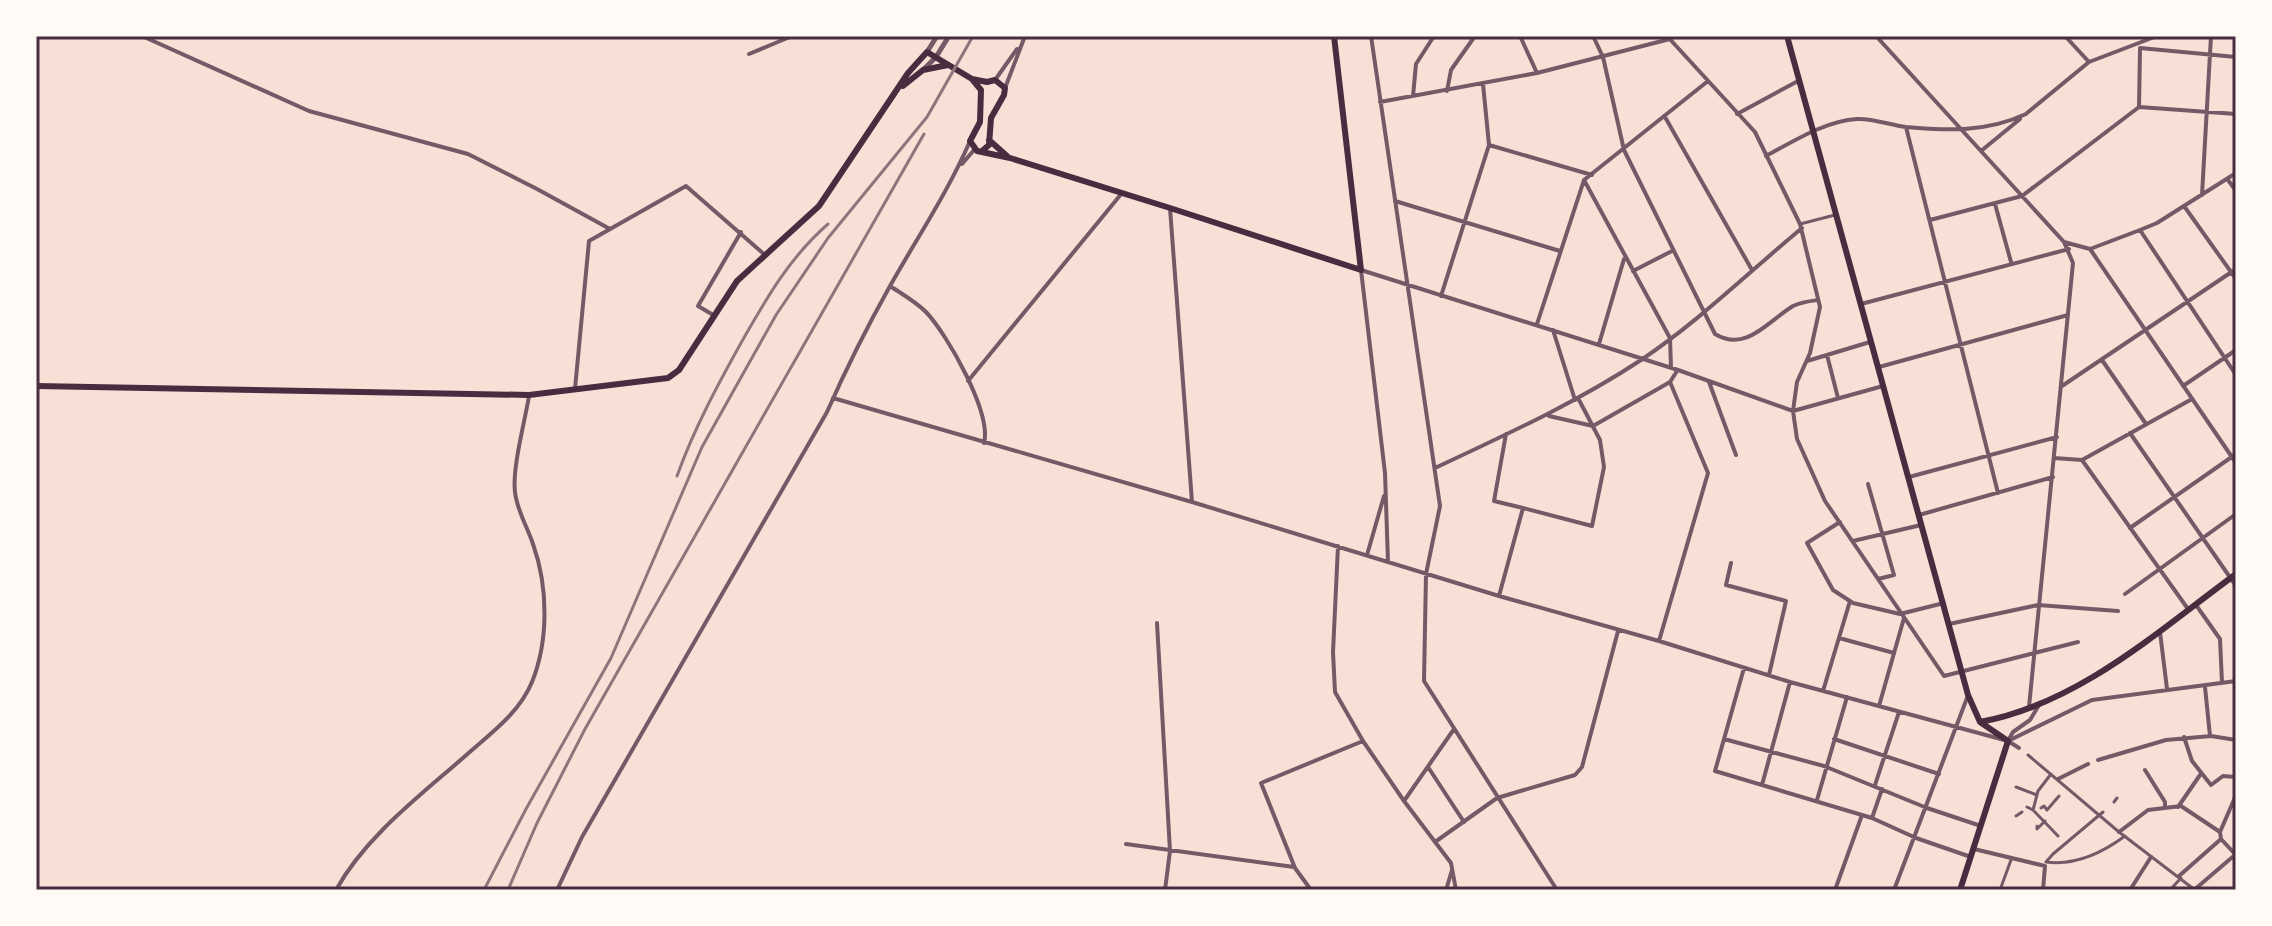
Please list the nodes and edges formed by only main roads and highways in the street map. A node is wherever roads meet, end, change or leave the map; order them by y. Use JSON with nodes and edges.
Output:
{"nodes":[{"id":1,"x":1334,"y":36,"type":"edge"},
{"id":2,"x":1787,"y":36,"type":"edge"},
{"id":3,"x":948,"y":65,"type":"junction"},
{"id":4,"x":972,"y":79,"type":"junction"},
{"id":5,"x":987,"y":82,"type":"junction"},
{"id":6,"x":982,"y":94,"type":"junction"},
{"id":7,"x":893,"y":96,"type":"junction"},
{"id":8,"x":999,"y":102,"type":"junction"},
{"id":9,"x":975,"y":133,"type":"junction"},
{"id":10,"x":989,"y":139,"type":"junction"},
{"id":11,"x":978,"y":150,"type":"junction"},
{"id":12,"x":1010,"y":158,"type":"junction"},
{"id":13,"x":36,"y":386,"type":"edge"},
{"id":14,"x":2233,"y":576,"type":"edge"},
{"id":15,"x":1980,"y":722,"type":"junction"},
{"id":16,"x":1960,"y":890,"type":"edge"}],
"edges":[{"from":1,"to":12,"type":"main road"},
{"from":2,"to":15,"type":"main road"},
{"from":3,"to":4,"type":"main road"},
{"from":3,"to":7,"type":"main road"},
{"from":3,"to":7,"type":"main road"},
{"from":4,"to":5,"type":"main road"},
{"from":4,"to":6,"type":"main road"},
{"from":5,"to":6,"type":"main road"},
{"from":5,"to":8,"type":"main road"},
{"from":6,"to":8,"type":"main road"},
{"from":6,"to":9,"type":"main road"},
{"from":7,"to":13,"type":"main road"},
{"from":8,"to":10,"type":"main road"},
{"from":9,"to":10,"type":"main road"},
{"from":9,"to":11,"type":"main road"},
{"from":10,"to":11,"type":"main road"},
{"from":10,"to":12,"type":"main road"},
{"from":11,"to":12,"type":"main road"},
{"from":14,"to":15,"type":"main road"},
{"from":15,"to":16,"type":"main road"}]}
